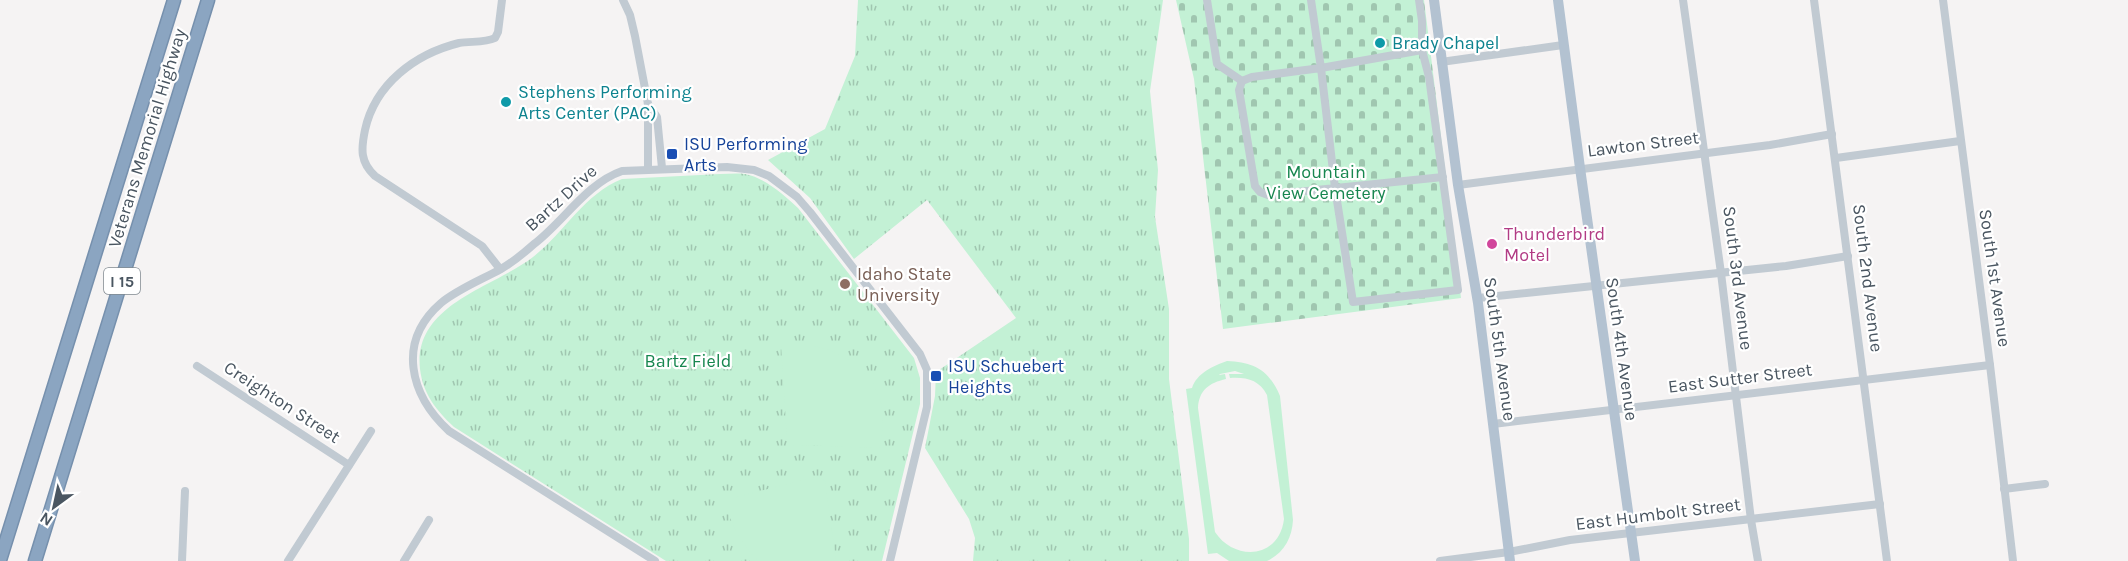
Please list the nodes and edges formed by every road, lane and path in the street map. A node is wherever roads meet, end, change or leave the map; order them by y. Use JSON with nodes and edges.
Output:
{"nodes":[{"id":1,"x":174,"y":0,"type":"edge"},
{"id":2,"x":208,"y":0,"type":"edge"},
{"id":3,"x":502,"y":0,"type":"edge"},
{"id":4,"x":623,"y":0,"type":"edge"},
{"id":5,"x":1208,"y":0,"type":"edge"},
{"id":6,"x":1311,"y":0,"type":"edge"},
{"id":7,"x":1419,"y":0,"type":"edge"},
{"id":8,"x":1434,"y":0,"type":"edge"},
{"id":9,"x":1558,"y":0,"type":"edge"},
{"id":10,"x":1683,"y":0,"type":"edge"},
{"id":11,"x":1814,"y":0,"type":"edge"},
{"id":12,"x":1943,"y":0,"type":"edge"},
{"id":13,"x":1563,"y":45,"type":"junction"},
{"id":14,"x":1422,"y":50,"type":"junction"},
{"id":15,"x":1442,"y":62,"type":"junction"},
{"id":16,"x":1321,"y":68,"type":"junction"},
{"id":17,"x":1242,"y":81,"type":"junction"},
{"id":18,"x":648,"y":104,"type":"junction"},
{"id":19,"x":1832,"y":134,"type":"junction"},
{"id":20,"x":1960,"y":141,"type":"junction"},
{"id":21,"x":1705,"y":153,"type":"junction"},
{"id":22,"x":1836,"y":158,"type":"junction"},
{"id":23,"x":662,"y":168,"type":"junction"},
{"id":24,"x":1580,"y":168,"type":"junction"},
{"id":25,"x":648,"y":170,"type":"junction"},
{"id":26,"x":1443,"y":177,"type":"junction"},
{"id":27,"x":1458,"y":185,"type":"junction"},
{"id":28,"x":1335,"y":188,"type":"junction"},
{"id":29,"x":1848,"y":256,"type":"junction"},
{"id":30,"x":500,"y":269,"type":"junction"},
{"id":31,"x":1721,"y":273,"type":"junction"},
{"id":32,"x":1596,"y":286,"type":"junction"},
{"id":33,"x":1478,"y":298,"type":"junction"},
{"id":34,"x":1990,"y":364,"type":"junction"},
{"id":35,"x":197,"y":366,"type":"dead end"},
{"id":36,"x":1865,"y":380,"type":"junction"},
{"id":37,"x":1736,"y":395,"type":"junction"},
{"id":38,"x":1615,"y":409,"type":"junction"},
{"id":39,"x":1493,"y":424,"type":"junction"},
{"id":40,"x":371,"y":431,"type":"dead end"},
{"id":41,"x":349,"y":465,"type":"junction"},
{"id":42,"x":2045,"y":484,"type":"dead end"},
{"id":43,"x":2004,"y":489,"type":"junction"},
{"id":44,"x":185,"y":491,"type":"dead end"},
{"id":45,"x":1880,"y":504,"type":"junction"},
{"id":46,"x":429,"y":520,"type":"dead end"},
{"id":47,"x":1751,"y":520,"type":"junction"},
{"id":48,"x":1632,"y":532,"type":"junction"},
{"id":49,"x":1510,"y":556,"type":"edge"},
{"id":50,"x":0,"y":560,"type":"edge"},
{"id":51,"x":35,"y":561,"type":"edge"},
{"id":52,"x":183,"y":561,"type":"edge"},
{"id":53,"x":288,"y":561,"type":"edge"},
{"id":54,"x":404,"y":561,"type":"edge"},
{"id":55,"x":655,"y":561,"type":"edge"},
{"id":56,"x":890,"y":561,"type":"edge"},
{"id":57,"x":1440,"y":561,"type":"edge"},
{"id":58,"x":1635,"y":561,"type":"edge"},
{"id":59,"x":1758,"y":561,"type":"edge"},
{"id":60,"x":1887,"y":561,"type":"edge"},
{"id":61,"x":2013,"y":561,"type":"edge"}],
"edges":[{"from":1,"to":50,"type":"highway","name":"Veterans Memorial Highway","number":"I 15"},
{"from":2,"to":51,"type":"highway","name":"Veterans Memorial Highway","number":"I 15"},
{"from":3,"to":30,"type":"street"},
{"from":4,"to":18,"type":"street"},
{"from":5,"to":17,"type":"street"},
{"from":6,"to":16,"type":"street"},
{"from":7,"to":14,"type":"street"},
{"from":8,"to":15,"type":"main road","name":"South 5th Avenue"},
{"from":9,"to":13,"type":"main road","name":"South 4th Avenue"},
{"from":10,"to":21,"type":"street","name":"South 3rd Avenue"},
{"from":11,"to":19,"type":"street","name":"South 2nd Avenue"},
{"from":12,"to":20,"type":"street","name":"South 1st Avenue"},
{"from":13,"to":15,"type":"street"},
{"from":13,"to":24,"type":"main road","name":"South 4th Avenue"},
{"from":14,"to":16,"type":"street"},
{"from":14,"to":26,"type":"street"},
{"from":15,"to":27,"type":"main road","name":"South 5th Avenue"},
{"from":16,"to":17,"type":"street"},
{"from":16,"to":28,"type":"street"},
{"from":17,"to":28,"type":"street"},
{"from":18,"to":23,"type":"street"},
{"from":18,"to":25,"type":"street"},
{"from":19,"to":21,"type":"street","name":"Lawton Street"},
{"from":19,"to":22,"type":"street","name":"South 2nd Avenue"},
{"from":20,"to":22,"type":"street"},
{"from":20,"to":34,"type":"street","name":"South 1st Avenue"},
{"from":21,"to":24,"type":"street","name":"Lawton Street"},
{"from":21,"to":31,"type":"street","name":"South 3rd Avenue"},
{"from":22,"to":29,"type":"street","name":"South 2nd Avenue"},
{"from":23,"to":25,"type":"street","name":"Bartz Drive"},
{"from":23,"to":56,"type":"street","name":"Bartz Drive"},
{"from":24,"to":27,"type":"street","name":"Lawton Street"},
{"from":24,"to":32,"type":"main road","name":"South 4th Avenue"},
{"from":25,"to":30,"type":"street","name":"Bartz Drive"},
{"from":26,"to":28,"type":"street"},
{"from":26,"to":28,"type":"street"},
{"from":27,"to":33,"type":"main road","name":"South 5th Avenue"},
{"from":29,"to":31,"type":"street"},
{"from":29,"to":36,"type":"street","name":"South 2nd Avenue"},
{"from":30,"to":55,"type":"street","name":"Bartz Drive"},
{"from":31,"to":32,"type":"street"},
{"from":31,"to":37,"type":"street","name":"South 3rd Avenue"},
{"from":32,"to":33,"type":"street"},
{"from":32,"to":38,"type":"main road","name":"South 4th Avenue"},
{"from":33,"to":39,"type":"main road","name":"South 5th Avenue"},
{"from":34,"to":36,"type":"street","name":"East Sutter Street"},
{"from":34,"to":43,"type":"street","name":"South 1st Avenue"},
{"from":35,"to":41,"type":"street","name":"Creighton Street"},
{"from":36,"to":37,"type":"street","name":"East Sutter Street"},
{"from":36,"to":45,"type":"street","name":"South 2nd Avenue"},
{"from":37,"to":38,"type":"street","name":"East Sutter Street"},
{"from":37,"to":47,"type":"street","name":"South 3rd Avenue"},
{"from":38,"to":39,"type":"street","name":"East Sutter Street"},
{"from":38,"to":48,"type":"main road","name":"South 4th Avenue"},
{"from":39,"to":49,"type":"main road","name":"South 5th Avenue"},
{"from":40,"to":41,"type":"street"},
{"from":41,"to":53,"type":"street"},
{"from":42,"to":43,"type":"street"},
{"from":43,"to":61,"type":"street","name":"South 1st Avenue"},
{"from":44,"to":52,"type":"street"},
{"from":45,"to":47,"type":"street","name":"East Humbolt Street"},
{"from":45,"to":60,"type":"street","name":"South 2nd Avenue"},
{"from":46,"to":54,"type":"street"},
{"from":47,"to":48,"type":"street","name":"East Humbolt Street"},
{"from":47,"to":59,"type":"street","name":"South 3rd Avenue"},
{"from":48,"to":49,"type":"street","name":"East Humbolt Street"},
{"from":48,"to":58,"type":"main road","name":"South 4th Avenue"},
{"from":49,"to":57,"type":"street","name":"East Humbolt Street"}]}
